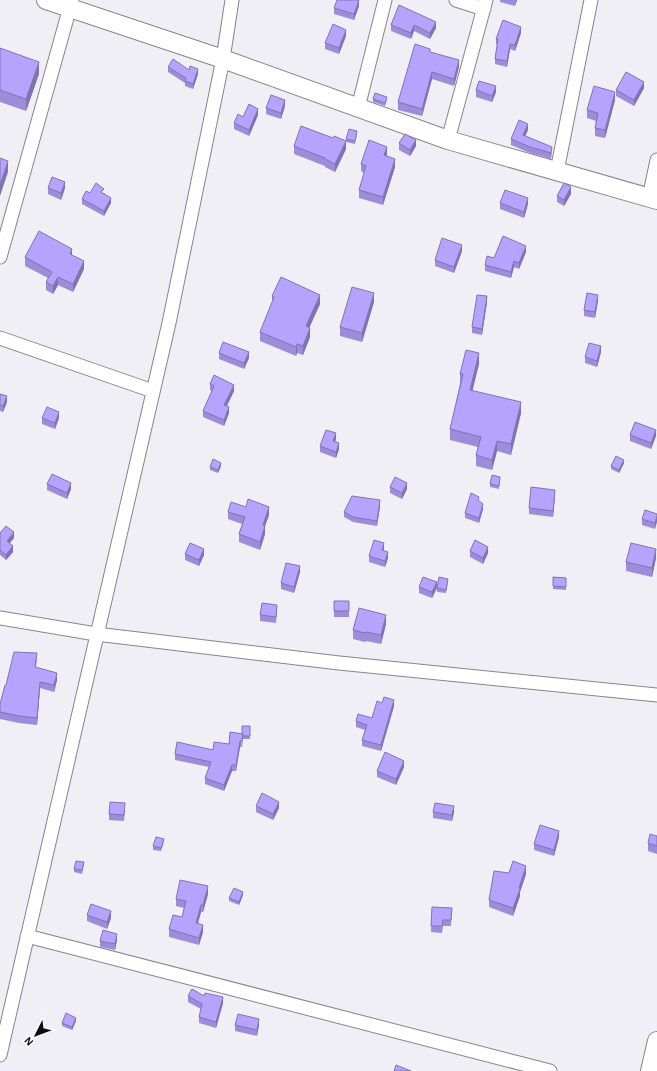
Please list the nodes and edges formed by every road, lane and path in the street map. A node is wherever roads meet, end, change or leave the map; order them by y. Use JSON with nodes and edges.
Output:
{"nodes":[{"id":1,"x":46,"y":0,"type":"edge"},
{"id":2,"x":232,"y":0,"type":"edge"},
{"id":3,"x":385,"y":0,"type":"edge"},
{"id":4,"x":456,"y":0,"type":"edge"},
{"id":5,"x":591,"y":0,"type":"edge"},
{"id":6,"x":71,"y":4,"type":"edge"},
{"id":7,"x":485,"y":4,"type":"edge"},
{"id":8,"x":223,"y":59,"type":"junction"},
{"id":9,"x":358,"y":108,"type":"junction"},
{"id":10,"x":448,"y":140,"type":"junction"},
{"id":11,"x":657,"y":160,"type":"edge"},
{"id":12,"x":557,"y":171,"type":"junction"},
{"id":13,"x":653,"y":199,"type":"edge"},
{"id":14,"x":0,"y":257,"type":"edge"},
{"id":15,"x":0,"y":338,"type":"edge"},
{"id":16,"x":153,"y":391,"type":"junction"},
{"id":17,"x":0,"y":618,"type":"edge"},
{"id":18,"x":96,"y":634,"type":"junction"},
{"id":19,"x":657,"y":695,"type":"edge"},
{"id":20,"x":27,"y":936,"type":"junction"},
{"id":21,"x":657,"y":1041,"type":"edge"},
{"id":22,"x":0,"y":1055,"type":"edge"},
{"id":23,"x":550,"y":1071,"type":"edge"},
{"id":24,"x":650,"y":1071,"type":"edge"}],
"edges":[{"from":1,"to":6,"type":"street"},
{"from":2,"to":8,"type":"street"},
{"from":3,"to":9,"type":"street"},
{"from":4,"to":7,"type":"street"},
{"from":5,"to":12,"type":"street"},
{"from":6,"to":8,"type":"street"},
{"from":6,"to":14,"type":"street"},
{"from":7,"to":10,"type":"street"},
{"from":8,"to":9,"type":"street"},
{"from":8,"to":16,"type":"street"},
{"from":9,"to":10,"type":"street"},
{"from":10,"to":12,"type":"street"},
{"from":11,"to":13,"type":"street"},
{"from":12,"to":13,"type":"street"},
{"from":15,"to":16,"type":"street"},
{"from":16,"to":18,"type":"street"},
{"from":17,"to":18,"type":"street"},
{"from":18,"to":19,"type":"street"},
{"from":18,"to":20,"type":"street"},
{"from":20,"to":22,"type":"street"},
{"from":20,"to":23,"type":"street"},
{"from":21,"to":24,"type":"street"}]}
